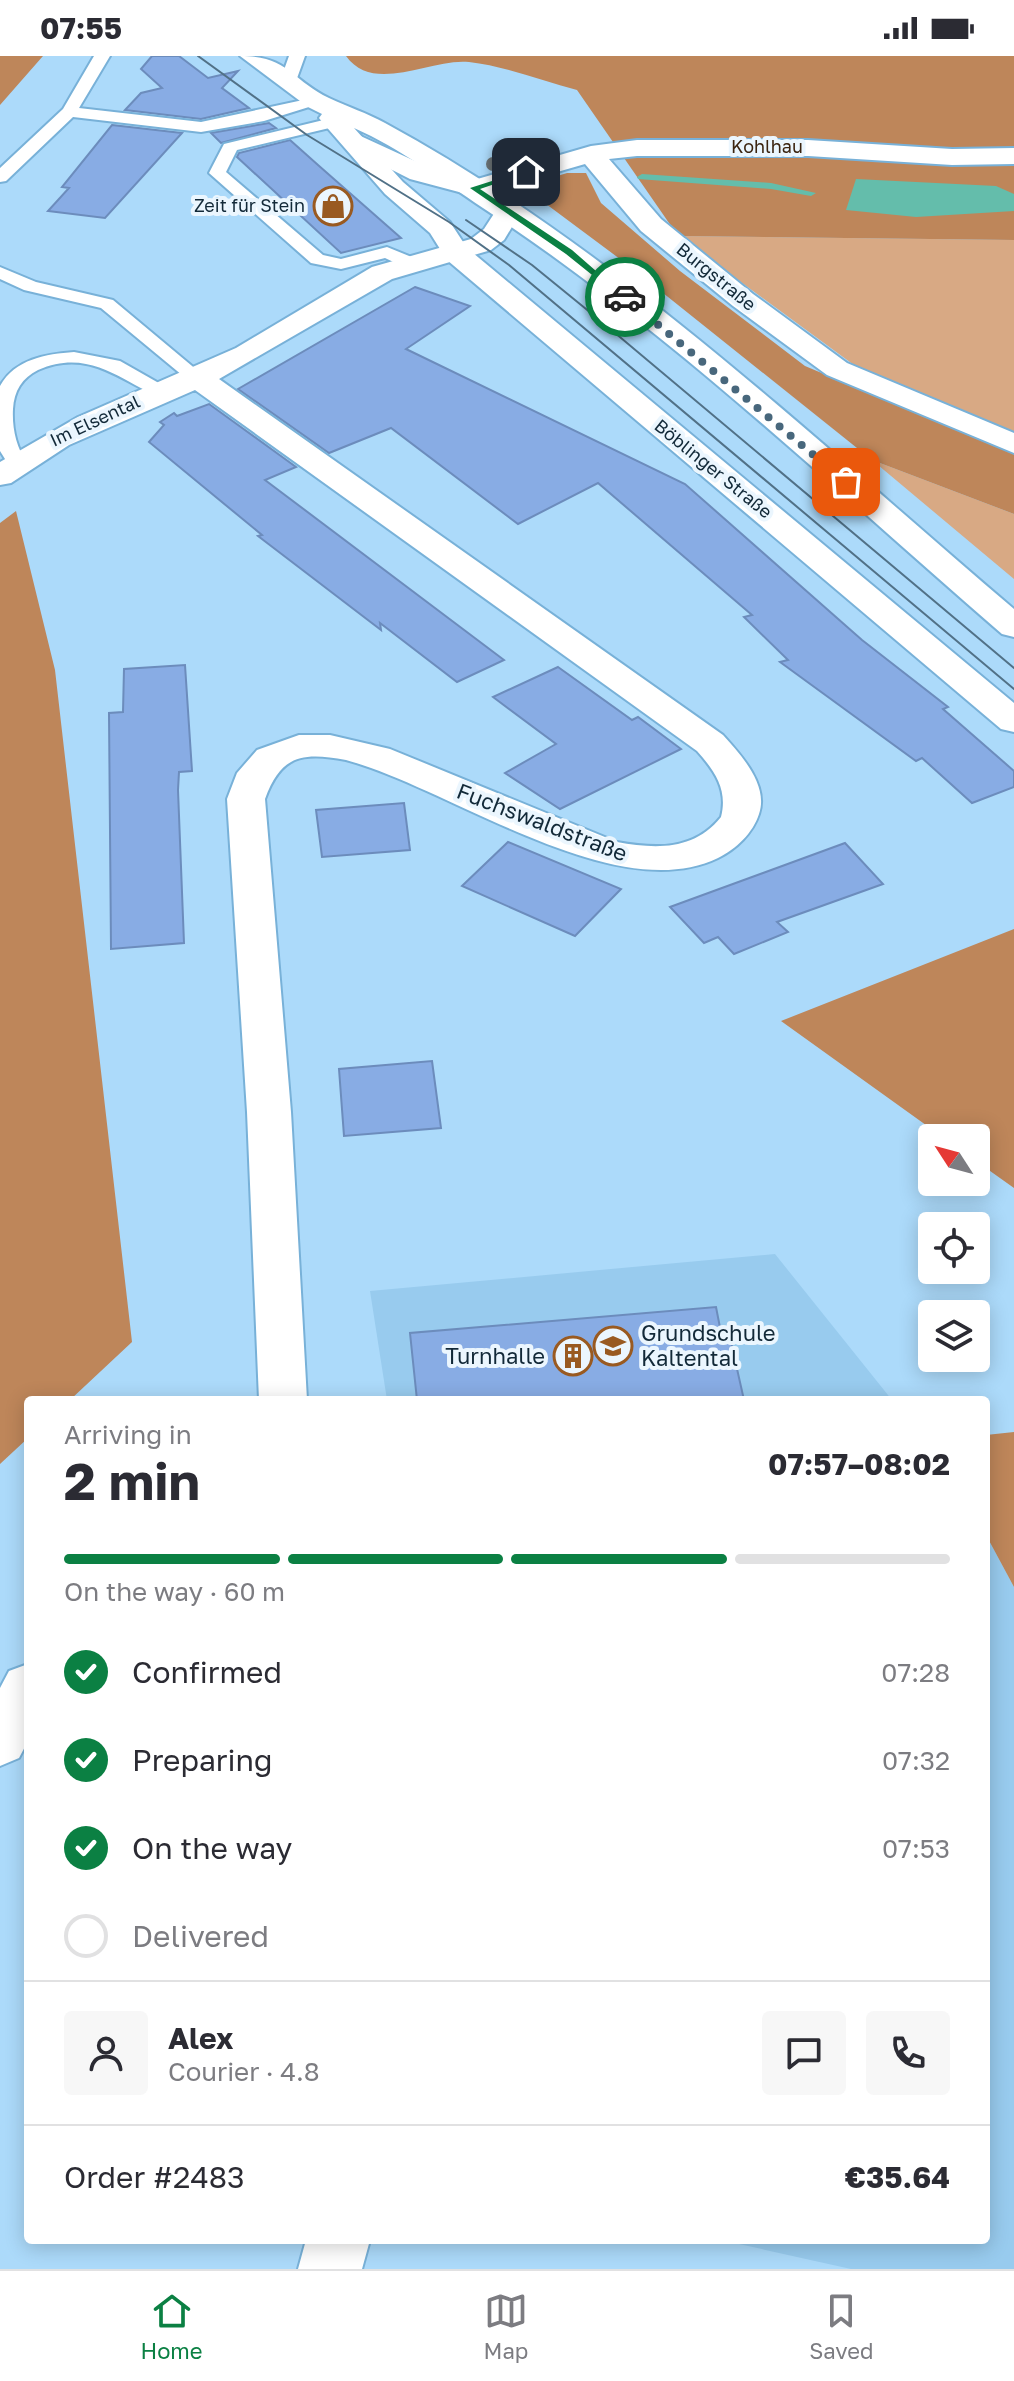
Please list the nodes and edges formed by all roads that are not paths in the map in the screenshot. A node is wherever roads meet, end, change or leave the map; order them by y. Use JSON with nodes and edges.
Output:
{"nodes":[{"id":1,"x":102,"y":56,"type":"edge"},
{"id":2,"x":252,"y":56,"type":"edge"},
{"id":3,"x":297,"y":56,"type":"edge"},
{"id":4,"x":288,"y":81,"type":"junction"},
{"id":5,"x":317,"y":102,"type":"junction"},
{"id":6,"x":69,"y":112,"type":"junction"},
{"id":7,"x":345,"y":131,"type":"junction"},
{"id":8,"x":591,"y":154,"type":"junction"},
{"id":9,"x":422,"y":156,"type":"junction"},
{"id":10,"x":1014,"y":156,"type":"edge"},
{"id":11,"x":0,"y":177,"type":"edge"},
{"id":12,"x":474,"y":188,"type":"junction"},
{"id":13,"x":420,"y":210,"type":"junction"},
{"id":14,"x":508,"y":212,"type":"junction"},
{"id":15,"x":416,"y":252,"type":"junction"},
{"id":16,"x":457,"y":254,"type":"junction"},
{"id":17,"x":0,"y":272,"type":"edge"},
{"id":18,"x":178,"y":383,"type":"junction"},
{"id":19,"x":1014,"y":444,"type":"edge"},
{"id":20,"x":9,"y":469,"type":"edge"},
{"id":21,"x":1014,"y":627,"type":"edge"},
{"id":22,"x":1014,"y":721,"type":"edge"},
{"id":23,"x":283,"y":1396,"type":"edge"},
{"id":24,"x":24,"y":1696,"type":"edge"},
{"id":25,"x":0,"y":1741,"type":"edge"},
{"id":26,"x":337,"y":2244,"type":"edge"},
{"id":27,"x":330,"y":2269,"type":"edge"}],
"edges":[{"from":1,"to":6,"type":"lane"},
{"from":2,"to":4,"type":"street","name":"Böblinger Straße"},
{"from":3,"to":4,"type":"lane"},
{"from":4,"to":5,"type":"street","name":"Böblinger Straße"},
{"from":5,"to":6,"type":"lane"},
{"from":5,"to":7,"type":"street","name":"Böblinger Straße"},
{"from":5,"to":9,"type":"street","name":"Böblinger Straße"},
{"from":6,"to":11,"type":"lane"},
{"from":7,"to":12,"type":"street","name":"Böblinger Straße"},
{"from":7,"to":13,"type":"street","name":"Böblinger Straße"},
{"from":7,"to":15,"type":"lane"},
{"from":8,"to":9,"type":"street"},
{"from":8,"to":10,"type":"street"},
{"from":8,"to":12,"type":"street"},
{"from":8,"to":19,"type":"street","name":"Burgstraße"},
{"from":9,"to":12,"type":"street","name":"Böblinger Straße"},
{"from":12,"to":14,"type":"street","name":"Böblinger Straße"},
{"from":13,"to":15,"type":"street"},
{"from":13,"to":16,"type":"street","name":"Böblinger Straße"},
{"from":14,"to":16,"type":"street"},
{"from":14,"to":21,"type":"street","name":"Böblinger Straße"},
{"from":15,"to":16,"type":"street"},
{"from":15,"to":18,"type":"street"},
{"from":16,"to":22,"type":"street","name":"Böblinger Straße"},
{"from":17,"to":18,"type":"lane"},
{"from":18,"to":20,"type":"street","name":"Im Elsental"},
{"from":18,"to":20,"type":"lane"},
{"from":18,"to":23,"type":"street","name":"Fuchswaldstraße"},
{"from":24,"to":25,"type":"street"},
{"from":26,"to":27,"type":"street"}]}
